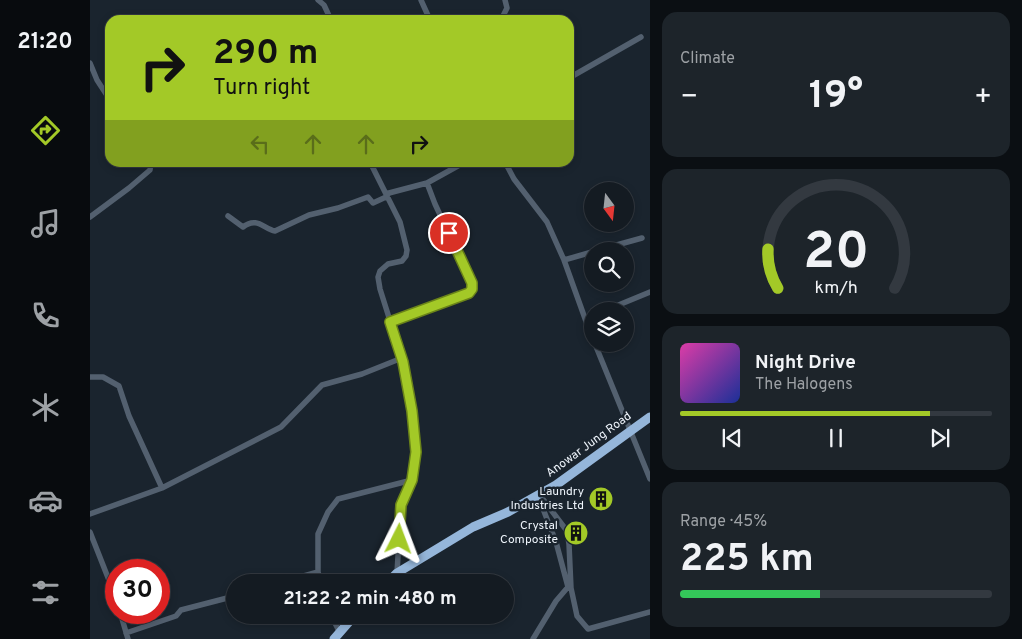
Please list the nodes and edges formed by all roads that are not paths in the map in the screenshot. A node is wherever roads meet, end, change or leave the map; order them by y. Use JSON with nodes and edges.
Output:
{"nodes":[{"id":1,"x":318,"y":0,"type":"edge"},
{"id":2,"x":421,"y":0,"type":"edge"},
{"id":3,"x":505,"y":0,"type":"edge"},
{"id":4,"x":328,"y":15,"type":"edge"},
{"id":5,"x":428,"y":15,"type":"edge"},
{"id":6,"x":504,"y":15,"type":"edge"},
{"id":7,"x":641,"y":37,"type":"dead end"},
{"id":8,"x":90,"y":64,"type":"edge"},
{"id":9,"x":574,"y":75,"type":"edge"},
{"id":10,"x":105,"y":92,"type":"edge"},
{"id":11,"x":150,"y":167,"type":"edge"},
{"id":12,"x":372,"y":167,"type":"edge"},
{"id":13,"x":456,"y":167,"type":"edge"},
{"id":14,"x":508,"y":167,"type":"edge"},
{"id":15,"x":427,"y":183,"type":"junction"},
{"id":16,"x":386,"y":197,"type":"junction"},
{"id":17,"x":228,"y":216,"type":"dead end"},
{"id":18,"x":90,"y":217,"type":"edge"},
{"id":19,"x":642,"y":238,"type":"dead end"},
{"id":20,"x":628,"y":242,"type":"edge"},
{"id":21,"x":584,"y":255,"type":"edge"},
{"id":22,"x":564,"y":260,"type":"junction"},
{"id":23,"x":650,"y":292,"type":"edge"},
{"id":24,"x":626,"y":302,"type":"edge"},
{"id":25,"x":584,"y":316,"type":"edge"},
{"id":26,"x":390,"y":322,"type":"junction"},
{"id":27,"x":598,"y":352,"type":"edge"},
{"id":28,"x":402,"y":358,"type":"junction"},
{"id":29,"x":90,"y":377,"type":"edge"},
{"id":30,"x":650,"y":417,"type":"edge"},
{"id":31,"x":631,"y":431,"type":"junction"},
{"id":32,"x":650,"y":479,"type":"edge"},
{"id":33,"x":412,"y":480,"type":"junction"},
{"id":34,"x":162,"y":488,"type":"junction"},
{"id":35,"x":538,"y":495,"type":"junction"},
{"id":36,"x":90,"y":514,"type":"edge"},
{"id":37,"x":90,"y":532,"type":"edge"},
{"id":38,"x":105,"y":570,"type":"edge"},
{"id":39,"x":318,"y":572,"type":"joint"},
{"id":40,"x":397,"y":573,"type":"joint"},
{"id":41,"x":311,"y":574,"type":"edge"},
{"id":42,"x":226,"y":598,"type":"edge"},
{"id":43,"x":650,"y":612,"type":"edge"},
{"id":44,"x":347,"y":624,"type":"edge"},
{"id":45,"x":127,"y":636,"type":"edge"},
{"id":46,"x":337,"y":636,"type":"edge"},
{"id":47,"x":533,"y":639,"type":"edge"}],
"edges":[{"from":1,"to":4,"type":"street"},
{"from":2,"to":5,"type":"street"},
{"from":3,"to":6,"type":"street"},
{"from":7,"to":9,"type":"street"},
{"from":8,"to":10,"type":"street"},
{"from":11,"to":18,"type":"street"},
{"from":12,"to":16,"type":"street"},
{"from":13,"to":15,"type":"street"},
{"from":14,"to":22,"type":"street"},
{"from":15,"to":16,"type":"street"},
{"from":15,"to":26,"type":"street"},
{"from":16,"to":17,"type":"street"},
{"from":16,"to":26,"type":"street"},
{"from":19,"to":20,"type":"street"},
{"from":21,"to":22,"type":"street"},
{"from":22,"to":25,"type":"street"},
{"from":23,"to":24,"type":"street"},
{"from":26,"to":28,"type":"street"},
{"from":27,"to":31,"type":"street"},
{"from":28,"to":33,"type":"street"},
{"from":28,"to":34,"type":"street"},
{"from":29,"to":34,"type":"street"},
{"from":30,"to":31,"type":"highway","name":"Anowar Jung Road"},
{"from":31,"to":32,"type":"street"},
{"from":31,"to":35,"type":"highway","name":"Anowar Jung Road"},
{"from":33,"to":39,"type":"street"},
{"from":33,"to":40,"type":"street"},
{"from":34,"to":36,"type":"street"},
{"from":35,"to":40,"type":"highway","name":"Anowar Jung Road"},
{"from":35,"to":43,"type":"street"},
{"from":35,"to":47,"type":"street"},
{"from":37,"to":38,"type":"street"},
{"from":39,"to":41,"type":"street"},
{"from":42,"to":45,"type":"street"},
{"from":44,"to":46,"type":"highway"}]}
